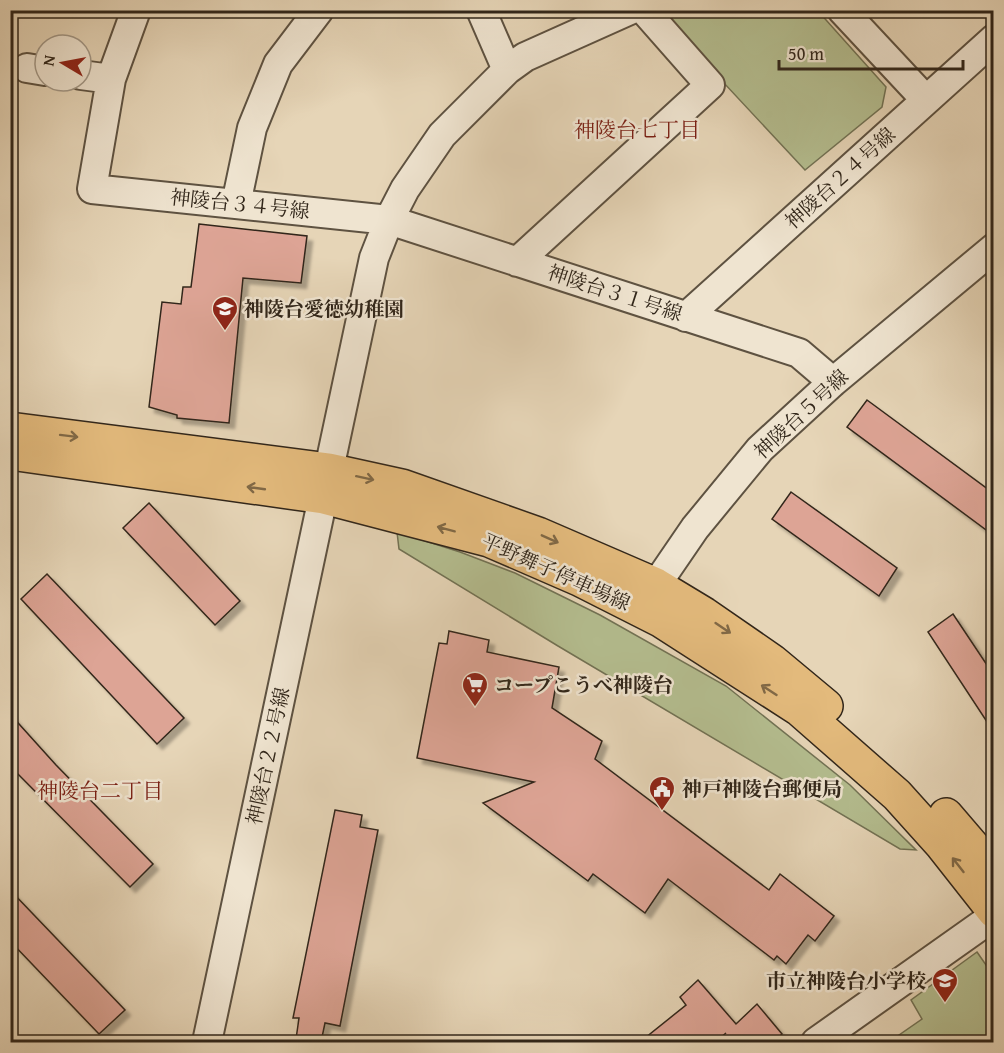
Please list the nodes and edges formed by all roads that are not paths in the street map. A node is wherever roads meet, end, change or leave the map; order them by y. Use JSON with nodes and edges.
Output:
{"nodes":[{"id":1,"x":136,"y":10,"type":"edge"},
{"id":2,"x":319,"y":10,"type":"edge"},
{"id":3,"x":481,"y":10,"type":"edge"},
{"id":4,"x":630,"y":10,"type":"edge"},
{"id":5,"x":644,"y":10,"type":"edge"},
{"id":6,"x":842,"y":10,"type":"edge"},
{"id":7,"x":993,"y":39,"type":"edge"},
{"id":8,"x":507,"y":70,"type":"junction"},
{"id":9,"x":93,"y":77,"type":"edge"},
{"id":10,"x":111,"y":79,"type":"junction"},
{"id":11,"x":926,"y":100,"type":"junction"},
{"id":12,"x":236,"y":204,"type":"junction"},
{"id":13,"x":389,"y":220,"type":"junction"},
{"id":14,"x":993,"y":248,"type":"edge"},
{"id":15,"x":517,"y":261,"type":"junction"},
{"id":16,"x":686,"y":316,"type":"junction"},
{"id":17,"x":833,"y":382,"type":"junction"},
{"id":18,"x":10,"y":429,"type":"edge"},
{"id":19,"x":10,"y":453,"type":"edge"},
{"id":20,"x":326,"y":484,"type":"junction"},
{"id":21,"x":651,"y":599,"type":"junction"},
{"id":22,"x":993,"y":871,"type":"edge"},
{"id":23,"x":993,"y":911,"type":"edge"},
{"id":24,"x":993,"y":915,"type":"edge"},
{"id":25,"x":207,"y":1042,"type":"edge"},
{"id":26,"x":816,"y":1042,"type":"edge"}],
"edges":[{"from":1,"to":10,"type":"street"},
{"from":2,"to":12,"type":"street"},
{"from":3,"to":8,"type":"street"},
{"from":4,"to":8,"type":"street","name":"神陵台２２号線"},
{"from":5,"to":15,"type":"street"},
{"from":6,"to":11,"type":"street"},
{"from":7,"to":11,"type":"street","name":"神陵台２４号線"},
{"from":8,"to":13,"type":"street","name":"神陵台２２号線"},
{"from":9,"to":10,"type":"street"},
{"from":10,"to":12,"type":"street","name":"神陵台３４号線"},
{"from":11,"to":16,"type":"street","name":"神陵台２４号線"},
{"from":12,"to":13,"type":"street","name":"神陵台３４号線"},
{"from":13,"to":15,"type":"street","name":"神陵台３１号線"},
{"from":13,"to":20,"type":"street","name":"神陵台２２号線"},
{"from":14,"to":17,"type":"street","name":"神陵台５号線"},
{"from":15,"to":16,"type":"street","name":"神陵台３１号線"},
{"from":16,"to":17,"type":"street","name":"神陵台３１号線"},
{"from":17,"to":21,"type":"street","name":"神陵台５号線"},
{"from":18,"to":20,"type":"main road","name":"平野舞子停車場線","one_way":true},
{"from":20,"to":19,"type":"main road","name":"平野舞子停車場線","one_way":true},
{"from":20,"to":21,"type":"main road","name":"平野舞子停車場線"},
{"from":20,"to":25,"type":"street","name":"神陵台２２号線"},
{"from":21,"to":22,"type":"main road","name":"平野舞子停車場線","one_way":true},
{"from":23,"to":21,"type":"main road","name":"平野舞子停車場線","one_way":true},
{"from":24,"to":26,"type":"street"}]}
